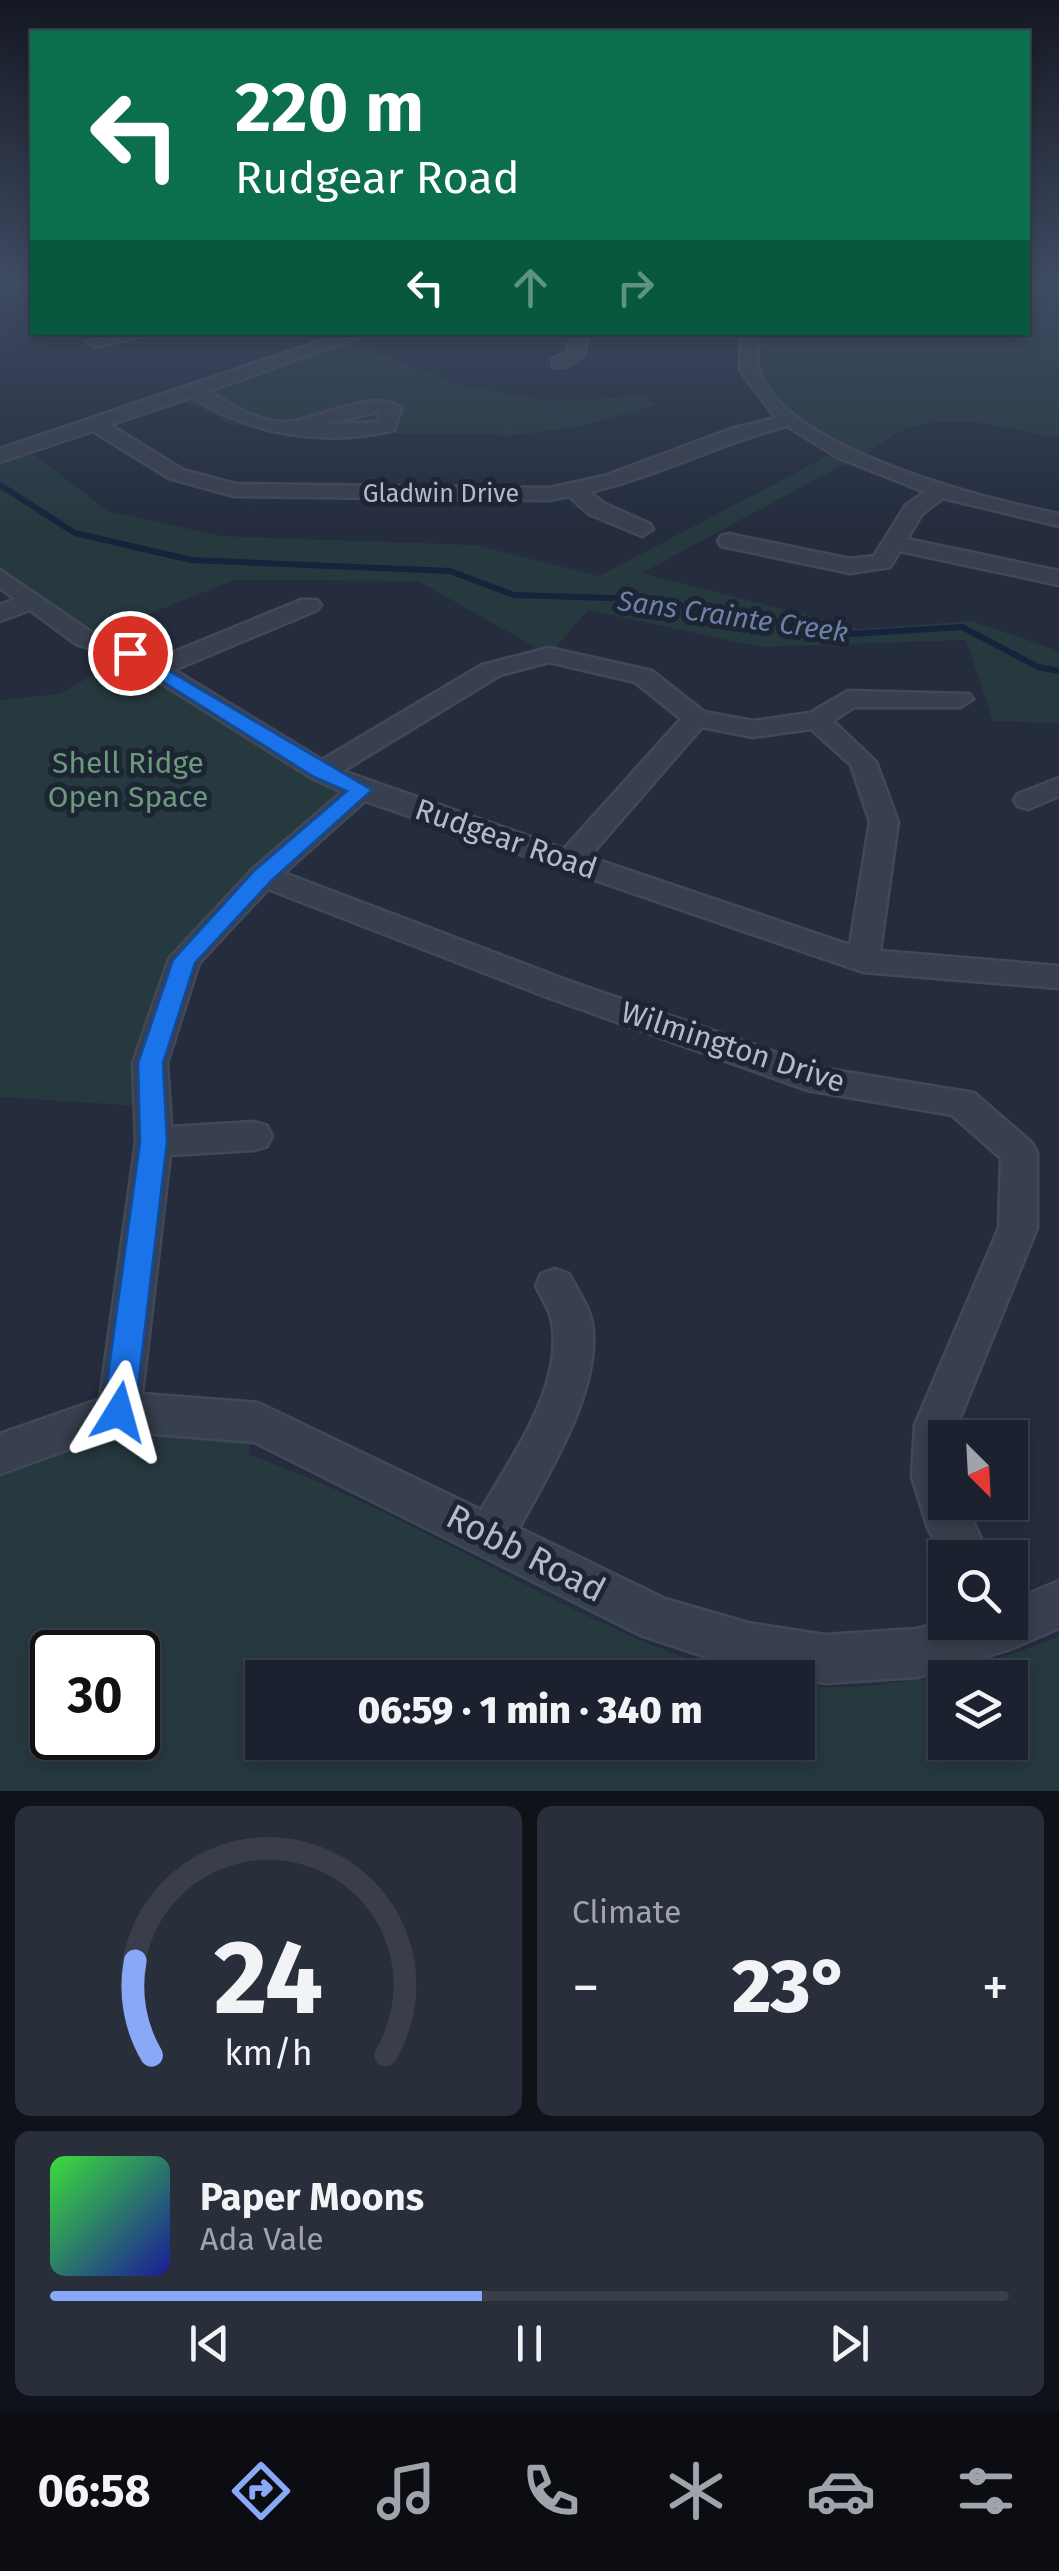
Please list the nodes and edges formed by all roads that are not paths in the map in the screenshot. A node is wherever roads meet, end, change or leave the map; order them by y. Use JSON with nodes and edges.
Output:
{"nodes":[{"id":1,"x":275,"y":362,"type":"edge"},
{"id":2,"x":562,"y":362,"type":"edge"},
{"id":3,"x":749,"y":362,"type":"edge"},
{"id":4,"x":559,"y":363,"type":"dead end"},
{"id":5,"x":194,"y":390,"type":"junction"},
{"id":6,"x":790,"y":420,"type":"junction"},
{"id":7,"x":97,"y":425,"type":"junction"},
{"id":8,"x":287,"y":428,"type":"dead end"},
{"id":9,"x":0,"y":456,"type":"edge"},
{"id":10,"x":941,"y":490,"type":"junction"},
{"id":11,"x":576,"y":491,"type":"junction"},
{"id":12,"x":1059,"y":520,"type":"edge"},
{"id":13,"x":642,"y":529,"type":"dead end"},
{"id":14,"x":729,"y":541,"type":"dead end"},
{"id":15,"x":896,"y":544,"type":"junction"},
{"id":16,"x":0,"y":577,"type":"edge"},
{"id":17,"x":1059,"y":578,"type":"edge"},
{"id":18,"x":32,"y":600,"type":"junction"},
{"id":19,"x":308,"y":605,"type":"dead end"},
{"id":20,"x":0,"y":614,"type":"edge"},
{"id":21,"x":156,"y":669,"type":"junction"},
{"id":22,"x":960,"y":698,"type":"dead end"},
{"id":23,"x":696,"y":718,"type":"junction"},
{"id":24,"x":817,"y":720,"type":"junction"},
{"id":25,"x":322,"y":772,"type":"junction"},
{"id":26,"x":1059,"y":786,"type":"edge"},
{"id":27,"x":361,"y":790,"type":"junction"},
{"id":28,"x":1028,"y":800,"type":"dead end"},
{"id":29,"x":570,"y":861,"type":"junction"},
{"id":30,"x":263,"y":876,"type":"junction"},
{"id":31,"x":863,"y":961,"type":"junction"},
{"id":32,"x":1059,"y":977,"type":"edge"},
{"id":33,"x":254,"y":1136,"type":"dead end"},
{"id":34,"x":154,"y":1142,"type":"junction"},
{"id":35,"x":555,"y":1286,"type":"dead end"},
{"id":36,"x":119,"y":1412,"type":"junction"},
{"id":37,"x":0,"y":1454,"type":"edge"},
{"id":38,"x":492,"y":1534,"type":"junction"},
{"id":39,"x":957,"y":1540,"type":"edge"},
{"id":40,"x":1059,"y":1604,"type":"edge"},
{"id":41,"x":1028,"y":1616,"type":"edge"},
{"id":42,"x":960,"y":1640,"type":"edge"}],
"edges":[{"from":1,"to":5,"type":"street"},
{"from":2,"to":4,"type":"street"},
{"from":3,"to":6,"type":"street"},
{"from":5,"to":7,"type":"street"},
{"from":5,"to":8,"type":"street"},
{"from":6,"to":10,"type":"street"},
{"from":6,"to":11,"type":"street","name":"Gladwin Drive"},
{"from":7,"to":9,"type":"street"},
{"from":7,"to":11,"type":"street","name":"Gladwin Drive"},
{"from":10,"to":12,"type":"street"},
{"from":10,"to":15,"type":"street"},
{"from":11,"to":13,"type":"street"},
{"from":14,"to":15,"type":"street"},
{"from":15,"to":17,"type":"street"},
{"from":16,"to":18,"type":"street","name":"Rudgear Road"},
{"from":18,"to":20,"type":"street"},
{"from":18,"to":21,"type":"street","name":"Rudgear Road"},
{"from":19,"to":21,"type":"street"},
{"from":21,"to":25,"type":"street","name":"Rudgear Road"},
{"from":22,"to":24,"type":"street"},
{"from":23,"to":24,"type":"street"},
{"from":23,"to":25,"type":"street"},
{"from":23,"to":29,"type":"street"},
{"from":24,"to":31,"type":"street"},
{"from":25,"to":27,"type":"street","name":"Rudgear Road"},
{"from":26,"to":28,"type":"street"},
{"from":27,"to":29,"type":"street","name":"Rudgear Road"},
{"from":27,"to":30,"type":"street"},
{"from":29,"to":31,"type":"street","name":"Rudgear Road"},
{"from":30,"to":34,"type":"street"},
{"from":30,"to":39,"type":"street","name":"Wilmington Drive"},
{"from":31,"to":32,"type":"street","name":"Rudgear Road"},
{"from":33,"to":34,"type":"street"},
{"from":34,"to":36,"type":"street"},
{"from":35,"to":38,"type":"street"},
{"from":36,"to":37,"type":"street","name":"Robb Road"},
{"from":36,"to":38,"type":"street","name":"Robb Road"},
{"from":38,"to":42,"type":"street","name":"Robb Road"},
{"from":40,"to":41,"type":"street","name":"Robb Road"}]}
